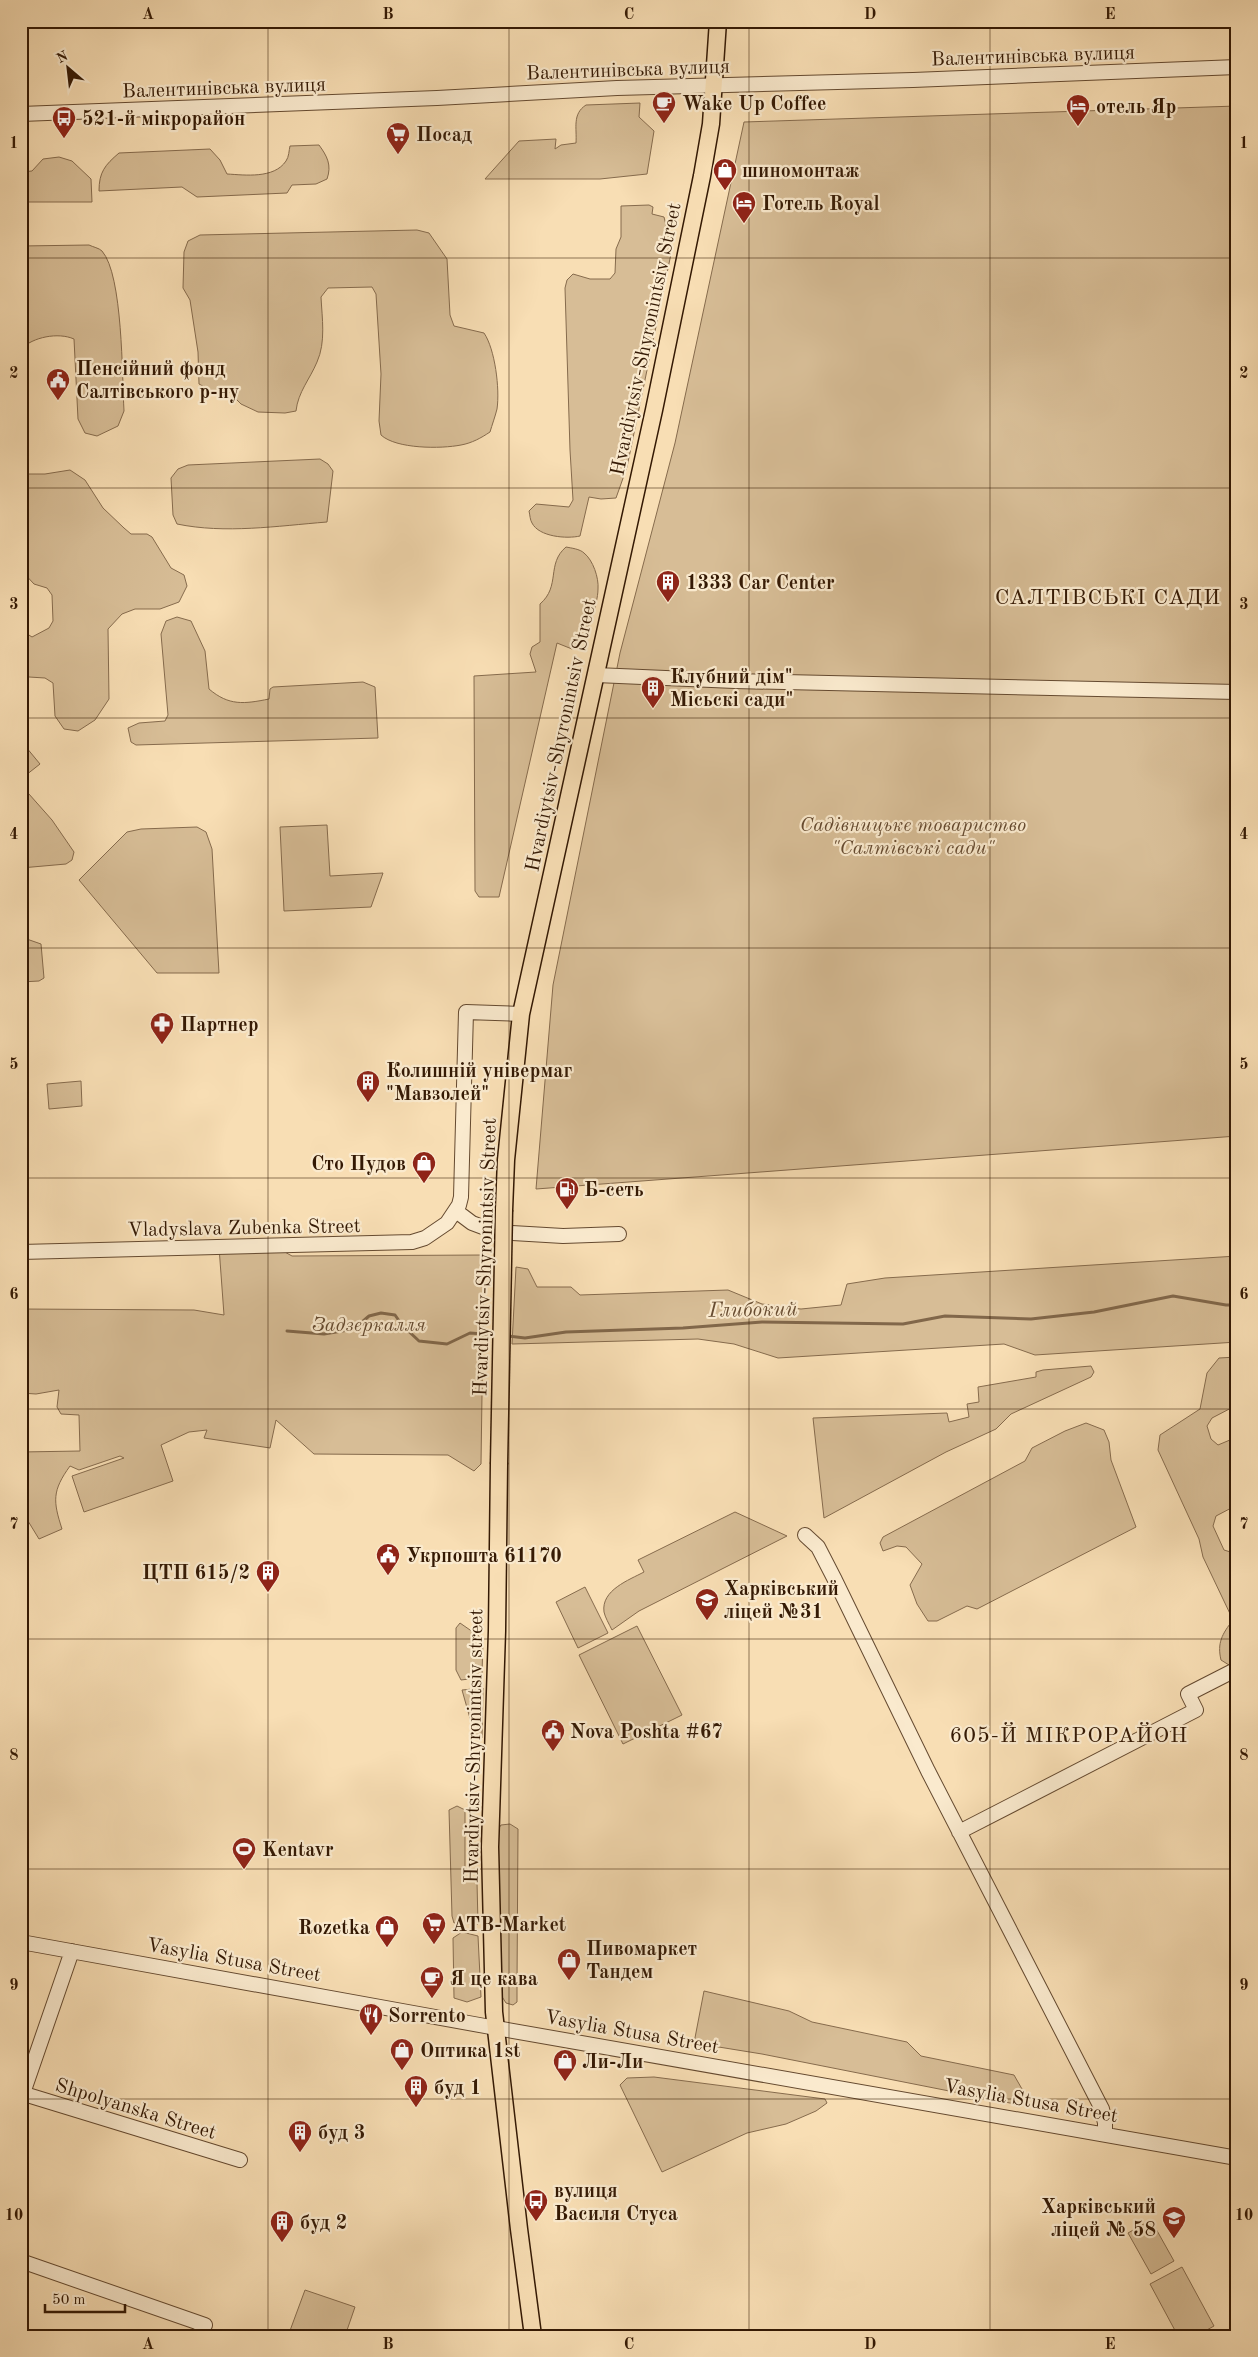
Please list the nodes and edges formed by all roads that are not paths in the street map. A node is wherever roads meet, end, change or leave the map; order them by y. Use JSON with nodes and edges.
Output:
{"nodes":[{"id":1,"x":718,"y":21,"type":"edge"},
{"id":2,"x":1237,"y":67,"type":"edge"},
{"id":3,"x":715,"y":85,"type":"junction"},
{"id":4,"x":21,"y":114,"type":"edge"},
{"id":5,"x":596,"y":675,"type":"junction"},
{"id":6,"x":1237,"y":692,"type":"edge"},
{"id":7,"x":521,"y":1014,"type":"junction"},
{"id":8,"x":456,"y":1211,"type":"junction"},
{"id":9,"x":619,"y":1234,"type":"dead end"},
{"id":10,"x":21,"y":1252,"type":"edge"},
{"id":11,"x":499,"y":1464,"type":"joint"},
{"id":12,"x":805,"y":1535,"type":"dead end"},
{"id":13,"x":1237,"y":1669,"type":"edge"},
{"id":14,"x":959,"y":1832,"type":"junction"},
{"id":15,"x":21,"y":1942,"type":"edge"},
{"id":16,"x":72,"y":1951,"type":"junction"},
{"id":17,"x":496,"y":2028,"type":"junction"},
{"id":18,"x":22,"y":2095,"type":"edge"},
{"id":19,"x":1105,"y":2134,"type":"junction"},
{"id":20,"x":1237,"y":2158,"type":"edge"},
{"id":21,"x":240,"y":2160,"type":"dead end"},
{"id":22,"x":21,"y":2261,"type":"edge"},
{"id":23,"x":202,"y":2330,"type":"edge"},
{"id":24,"x":533,"y":2336,"type":"edge"}],
"edges":[{"from":1,"to":3,"type":"main road","name":"Hvardiytsiv-Shyronintsiv Street"},
{"from":2,"to":3,"type":"street","name":"Валентинівська вулиця"},
{"from":3,"to":4,"type":"street","name":"Валентинівська вулиця"},
{"from":3,"to":5,"type":"main road","name":"Hvardiytsiv-Shyronintsiv Street"},
{"from":5,"to":6,"type":"street"},
{"from":5,"to":7,"type":"main road","name":"Hvardiytsiv-Shyronintsiv Street"},
{"from":7,"to":8,"type":"street"},
{"from":7,"to":11,"type":"main road","name":"Hvardiytsiv-Shyronintsiv Street","bridge":true},
{"from":8,"to":9,"type":"street"},
{"from":8,"to":10,"type":"street","name":"Vladyslava Zubenka Street"},
{"from":11,"to":17,"type":"main road","name":"Hvardiytsiv-Shyronintsiv street"},
{"from":12,"to":14,"type":"street"},
{"from":13,"to":14,"type":"street"},
{"from":14,"to":19,"type":"street"},
{"from":15,"to":16,"type":"street","name":"Vasylia Stusa Street"},
{"from":16,"to":17,"type":"street","name":"Vasylia Stusa Street"},
{"from":16,"to":18,"type":"street"},
{"from":17,"to":19,"type":"street","name":"Vasylia Stusa Street"},
{"from":17,"to":24,"type":"main road"},
{"from":18,"to":21,"type":"street","name":"Shpolyanska Street"},
{"from":19,"to":20,"type":"street","name":"Vasylia Stusa Street"},
{"from":22,"to":23,"type":"street"}]}
